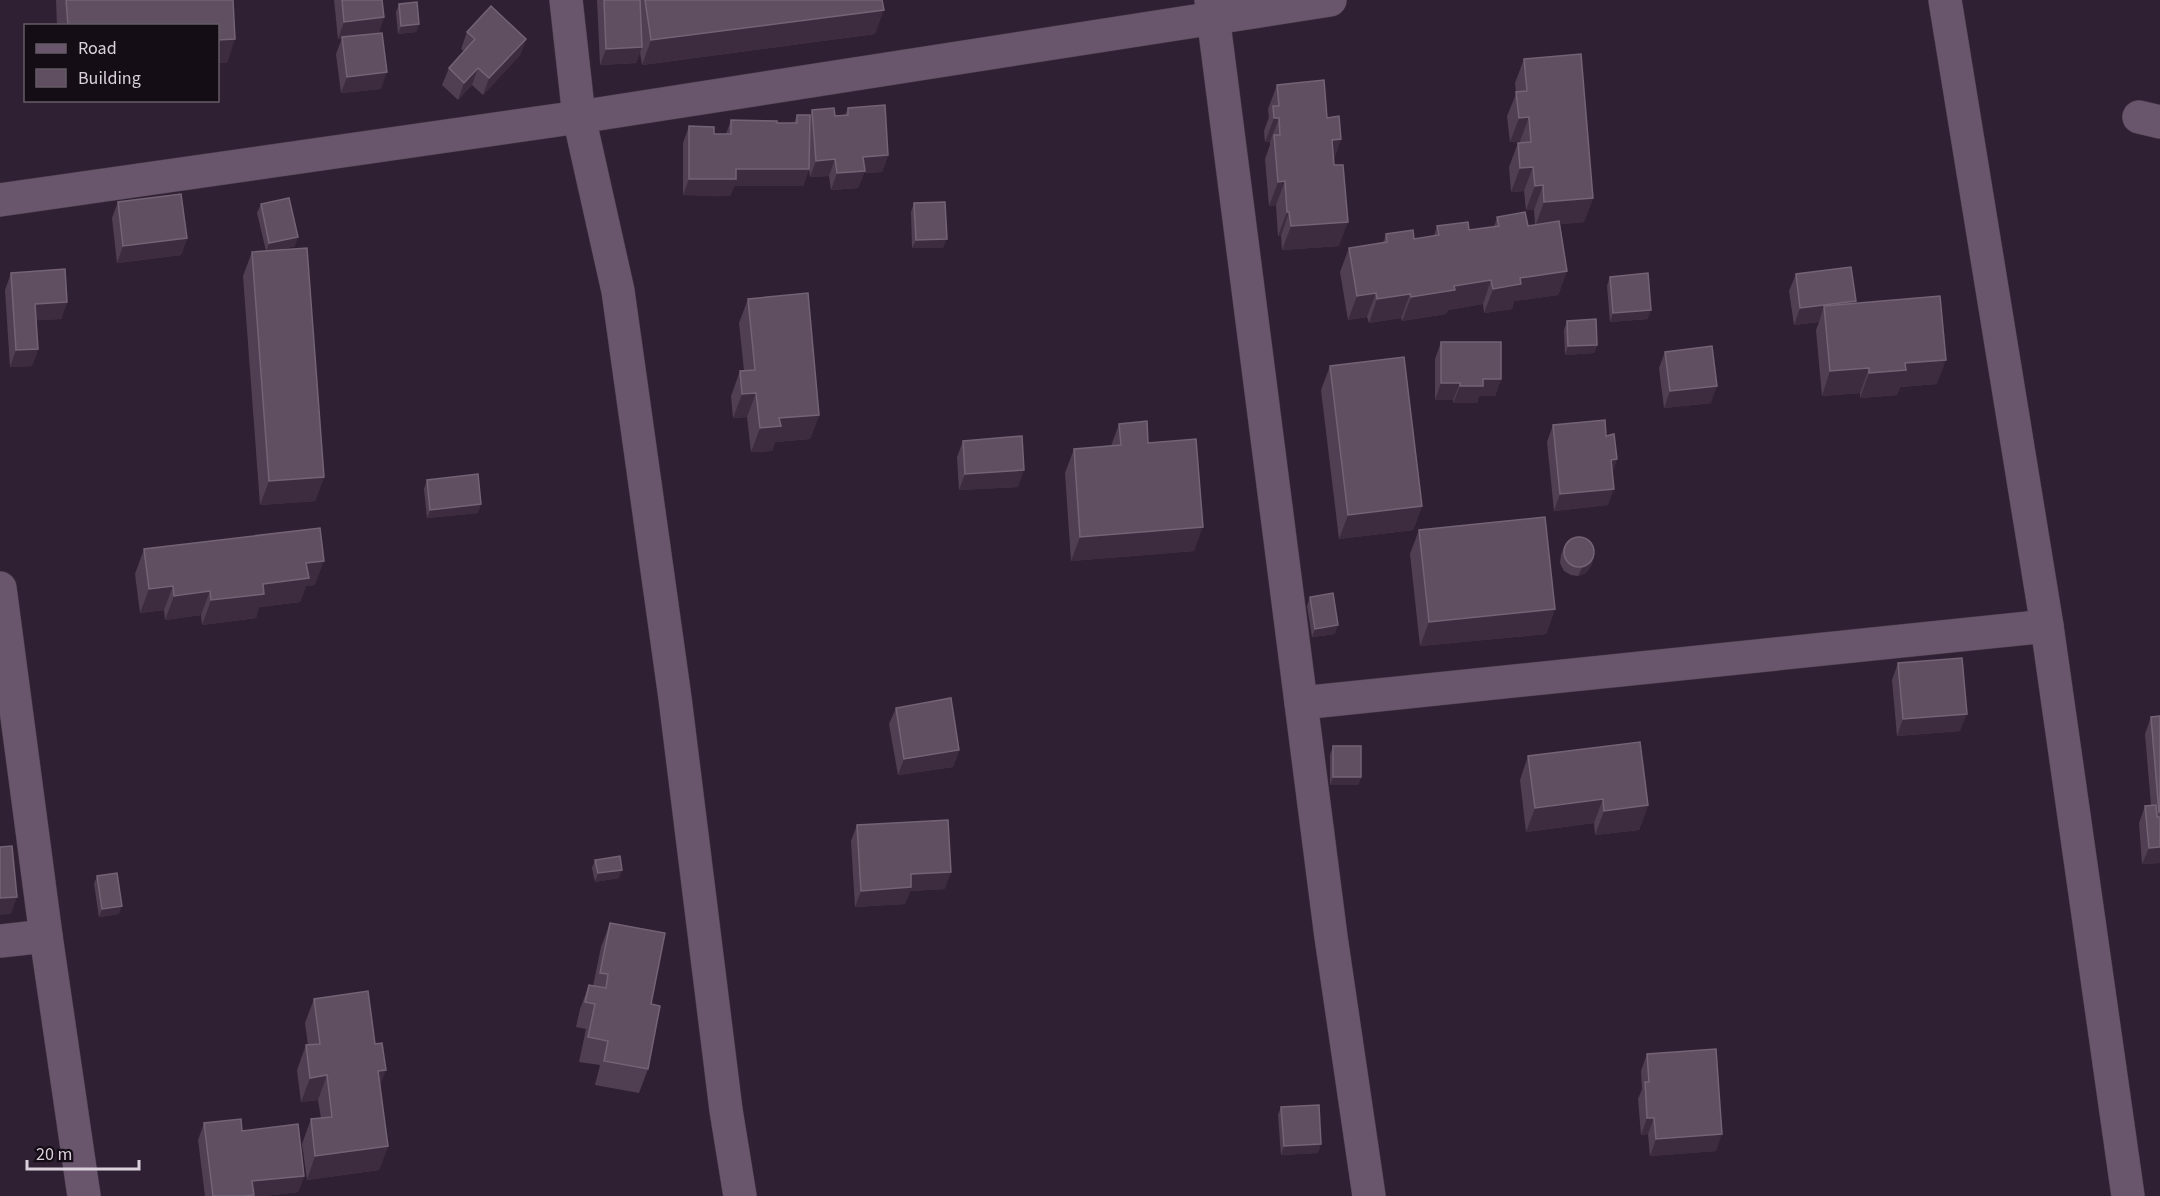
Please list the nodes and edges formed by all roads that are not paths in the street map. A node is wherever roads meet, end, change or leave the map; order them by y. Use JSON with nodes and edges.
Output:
{"nodes":[{"id":1,"x":566,"y":0,"type":"edge"},
{"id":2,"x":1330,"y":0,"type":"edge"},
{"id":3,"x":1945,"y":0,"type":"edge"},
{"id":4,"x":1213,"y":9,"type":"edge"},
{"id":5,"x":579,"y":117,"type":"junction"},
{"id":6,"x":0,"y":200,"type":"edge"},
{"id":7,"x":0,"y":588,"type":"edge"},
{"id":8,"x":2047,"y":626,"type":"junction"},
{"id":9,"x":1301,"y":703,"type":"junction"},
{"id":10,"x":46,"y":936,"type":"junction"},
{"id":11,"x":0,"y":941,"type":"edge"},
{"id":12,"x":84,"y":1196,"type":"edge"},
{"id":13,"x":740,"y":1196,"type":"edge"},
{"id":14,"x":1369,"y":1196,"type":"edge"},
{"id":15,"x":2128,"y":1196,"type":"edge"}],
"edges":[{"from":1,"to":5,"type":"street"},
{"from":2,"to":4,"type":"street"},
{"from":3,"to":8,"type":"street"},
{"from":4,"to":5,"type":"street"},
{"from":4,"to":9,"type":"street"},
{"from":5,"to":6,"type":"street"},
{"from":5,"to":13,"type":"street"},
{"from":7,"to":10,"type":"street"},
{"from":8,"to":9,"type":"street"},
{"from":8,"to":15,"type":"street"},
{"from":9,"to":14,"type":"street"},
{"from":10,"to":11,"type":"street"},
{"from":10,"to":12,"type":"street"}]}
